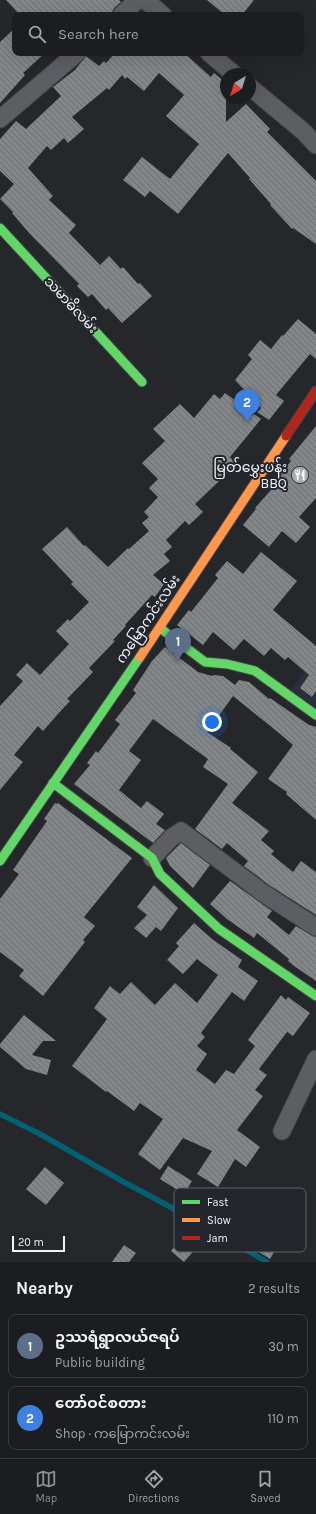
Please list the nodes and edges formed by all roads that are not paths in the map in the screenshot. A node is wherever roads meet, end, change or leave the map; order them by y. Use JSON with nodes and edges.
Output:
{"nodes":[{"id":1,"x":138,"y":0,"type":"edge"},
{"id":2,"x":145,"y":0,"type":"edge"},
{"id":3,"x":124,"y":12,"type":"edge"},
{"id":4,"x":159,"y":12,"type":"edge"},
{"id":5,"x":74,"y":56,"type":"edge"},
{"id":6,"x":213,"y":56,"type":"edge"},
{"id":7,"x":227,"y":68,"type":"edge"},
{"id":8,"x":256,"y":92,"type":"edge"},
{"id":9,"x":0,"y":119,"type":"edge"},
{"id":10,"x":316,"y":145,"type":"edge"},
{"id":11,"x":0,"y":228,"type":"edge"},
{"id":12,"x":142,"y":382,"type":"dead end"},
{"id":13,"x":315,"y":394,"type":"edge"},
{"id":14,"x":160,"y":628,"type":"junction"},
{"id":15,"x":316,"y":715,"type":"edge"},
{"id":16,"x":53,"y":783,"type":"junction"},
{"id":17,"x":152,"y":858,"type":"junction"},
{"id":18,"x":0,"y":861,"type":"edge"},
{"id":19,"x":316,"y":927,"type":"edge"},
{"id":20,"x":316,"y":996,"type":"edge"},
{"id":21,"x":316,"y":1059,"type":"edge"},
{"id":22,"x":282,"y":1131,"type":"dead end"}],
"edges":[{"from":1,"to":3,"type":"street"},
{"from":2,"to":4,"type":"street"},
{"from":5,"to":9,"type":"street"},
{"from":6,"to":7,"type":"street"},
{"from":8,"to":10,"type":"street"},
{"from":11,"to":12,"type":"street","name":"သမာဓိလမ်း"},
{"from":13,"to":14,"type":"street","name":"ကမြောကင်းလမ်း"},
{"from":14,"to":15,"type":"street"},
{"from":14,"to":16,"type":"street","name":"ကမြောကင်းလမ်း"},
{"from":16,"to":17,"type":"street"},
{"from":16,"to":18,"type":"street","name":"ကမြောကင်းလမ်း"},
{"from":17,"to":19,"type":"street"},
{"from":17,"to":20,"type":"street"},
{"from":21,"to":22,"type":"street"}]}
